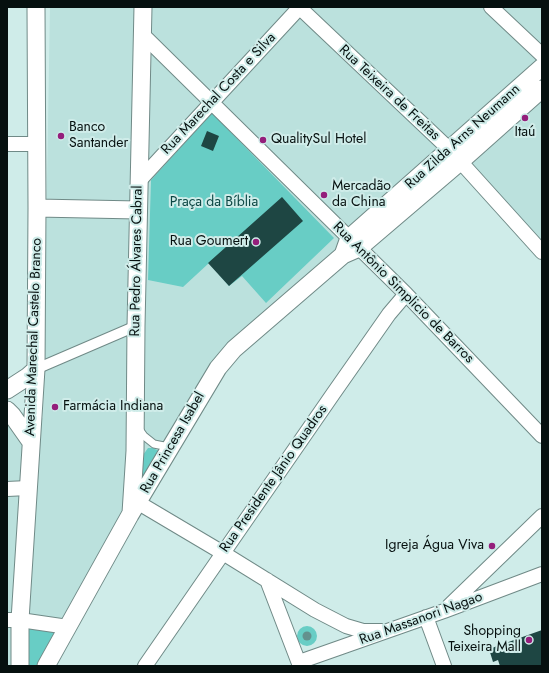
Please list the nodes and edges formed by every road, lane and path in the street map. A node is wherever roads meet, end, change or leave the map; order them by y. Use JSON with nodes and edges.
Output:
{"nodes":[{"id":1,"x":36,"y":7,"type":"edge"},
{"id":2,"x":143,"y":7,"type":"edge"},
{"id":3,"x":299,"y":7,"type":"edge"},
{"id":4,"x":491,"y":7,"type":"edge"},
{"id":5,"x":142,"y":34,"type":"junction"},
{"id":6,"x":542,"y":55,"type":"edge"},
{"id":7,"x":542,"y":67,"type":"edge"},
{"id":8,"x":542,"y":89,"type":"edge"},
{"id":9,"x":211,"y":102,"type":"junction"},
{"id":10,"x":7,"y":144,"type":"edge"},
{"id":11,"x":36,"y":144,"type":"junction"},
{"id":12,"x":455,"y":155,"type":"junction"},
{"id":13,"x":139,"y":181,"type":"junction"},
{"id":14,"x":37,"y":208,"type":"junction"},
{"id":15,"x":138,"y":210,"type":"junction"},
{"id":16,"x":354,"y":243,"type":"junction"},
{"id":17,"x":542,"y":252,"type":"edge"},
{"id":18,"x":406,"y":294,"type":"junction"},
{"id":19,"x":136,"y":326,"type":"junction"},
{"id":20,"x":36,"y":369,"type":"junction"},
{"id":21,"x":7,"y":390,"type":"edge"},
{"id":22,"x":7,"y":410,"type":"edge"},
{"id":23,"x":136,"y":425,"type":"junction"},
{"id":24,"x":542,"y":436,"type":"edge"},
{"id":25,"x":31,"y":442,"type":"junction"},
{"id":26,"x":174,"y":443,"type":"junction"},
{"id":27,"x":28,"y":488,"type":"junction"},
{"id":28,"x":7,"y":489,"type":"edge"},
{"id":29,"x":133,"y":506,"type":"junction"},
{"id":30,"x":542,"y":516,"type":"edge"},
{"id":31,"x":223,"y":553,"type":"junction"},
{"id":32,"x":542,"y":574,"type":"edge"},
{"id":33,"x":266,"y":580,"type":"junction"},
{"id":34,"x":444,"y":611,"type":"junction"},
{"id":35,"x":426,"y":617,"type":"junction"},
{"id":36,"x":13,"y":620,"type":"edge"},
{"id":37,"x":68,"y":627,"type":"junction"},
{"id":38,"x":387,"y":631,"type":"junction"},
{"id":39,"x":300,"y":664,"type":"edge"},
{"id":40,"x":20,"y":666,"type":"edge"},
{"id":41,"x":46,"y":666,"type":"edge"},
{"id":42,"x":145,"y":666,"type":"edge"},
{"id":43,"x":444,"y":666,"type":"edge"}],
"edges":[{"from":1,"to":11,"type":"street","name":"Avenida Marechal Castelo Branco"},
{"from":2,"to":5,"type":"street","name":"Rua Pedro Álvares Cabral"},
{"from":3,"to":9,"type":"street","name":"Rua Marechal Costa e Silva"},
{"from":3,"to":12,"type":"street","name":"Rua Teixeira de Freitas"},
{"from":4,"to":6,"type":"street"},
{"from":5,"to":9,"type":"street","name":"Rua Antônio Simplicio de Barros"},
{"from":5,"to":13,"type":"street","name":"Rua Pedro Álvares Cabral"},
{"from":7,"to":12,"type":"street","name":"Rua Zilda Arns Neumann"},
{"from":8,"to":12,"type":"street","name":"Rua Zilda Arns Neumann"},
{"from":9,"to":13,"type":"street","name":"Rua Marechal Costa e Silva"},
{"from":9,"to":16,"type":"street","name":"Rua Antônio Simplicio de Barros"},
{"from":10,"to":11,"type":"street"},
{"from":11,"to":14,"type":"street","name":"Avenida Marechal Castelo Branco"},
{"from":12,"to":16,"type":"street","name":"Rua Zilda Arns Neumann"},
{"from":12,"to":17,"type":"street","name":"Rua Teixeira de Freitas"},
{"from":13,"to":15,"type":"street","name":"Rua Pedro Álvares Cabral"},
{"from":14,"to":15,"type":"street"},
{"from":14,"to":20,"type":"street","name":"Avenida Marechal Castelo Branco"},
{"from":15,"to":19,"type":"street","name":"Rua Pedro Álvares Cabral"},
{"from":16,"to":18,"type":"street","name":"Rua Antônio Simplicio de Barros"},
{"from":16,"to":26,"type":"street","name":"Rua Princesa Isabel"},
{"from":18,"to":24,"type":"street","name":"Rua Antônio Simplicio de Barros"},
{"from":18,"to":31,"type":"street","name":"Rua Presidente Jânio Quadros"},
{"from":19,"to":20,"type":"street"},
{"from":19,"to":23,"type":"street","name":"Rua Pedro Álvares Cabral"},
{"from":20,"to":21,"type":"street"},
{"from":20,"to":25,"type":"street","name":"Avenida Marechal Castelo Branco"},
{"from":22,"to":25,"type":"street"},
{"from":23,"to":26,"type":"lane"},
{"from":23,"to":29,"type":"street","name":"Rua Pedro Álvares Cabral"},
{"from":25,"to":27,"type":"street","name":"Avenida Marechal Castelo Branco"},
{"from":26,"to":29,"type":"street","name":"Rua Princesa Isabel"},
{"from":27,"to":28,"type":"street"},
{"from":27,"to":36,"type":"street","name":"Avenida Marechal Castelo Branco"},
{"from":29,"to":31,"type":"street"},
{"from":29,"to":37,"type":"street","name":"Rua Princesa Isabel"},
{"from":30,"to":34,"type":"street"},
{"from":31,"to":33,"type":"street"},
{"from":31,"to":42,"type":"street","name":"Rua Presidente Jânio Quadros"},
{"from":32,"to":34,"type":"street","name":"Rua Massanori Nagao"},
{"from":33,"to":38,"type":"street"},
{"from":33,"to":39,"type":"street"},
{"from":34,"to":35,"type":"street","name":"Rua Massanori Nagao"},
{"from":35,"to":38,"type":"street","name":"Rua Massanori Nagao"},
{"from":35,"to":43,"type":"street"},
{"from":36,"to":37,"type":"street"},
{"from":36,"to":40,"type":"street","name":"Avenida Marechal Castelo Branco"},
{"from":37,"to":41,"type":"street","name":"Rua Princesa Isabel"},
{"from":38,"to":39,"type":"street","name":"Rua Massanori Nagao"}]}
